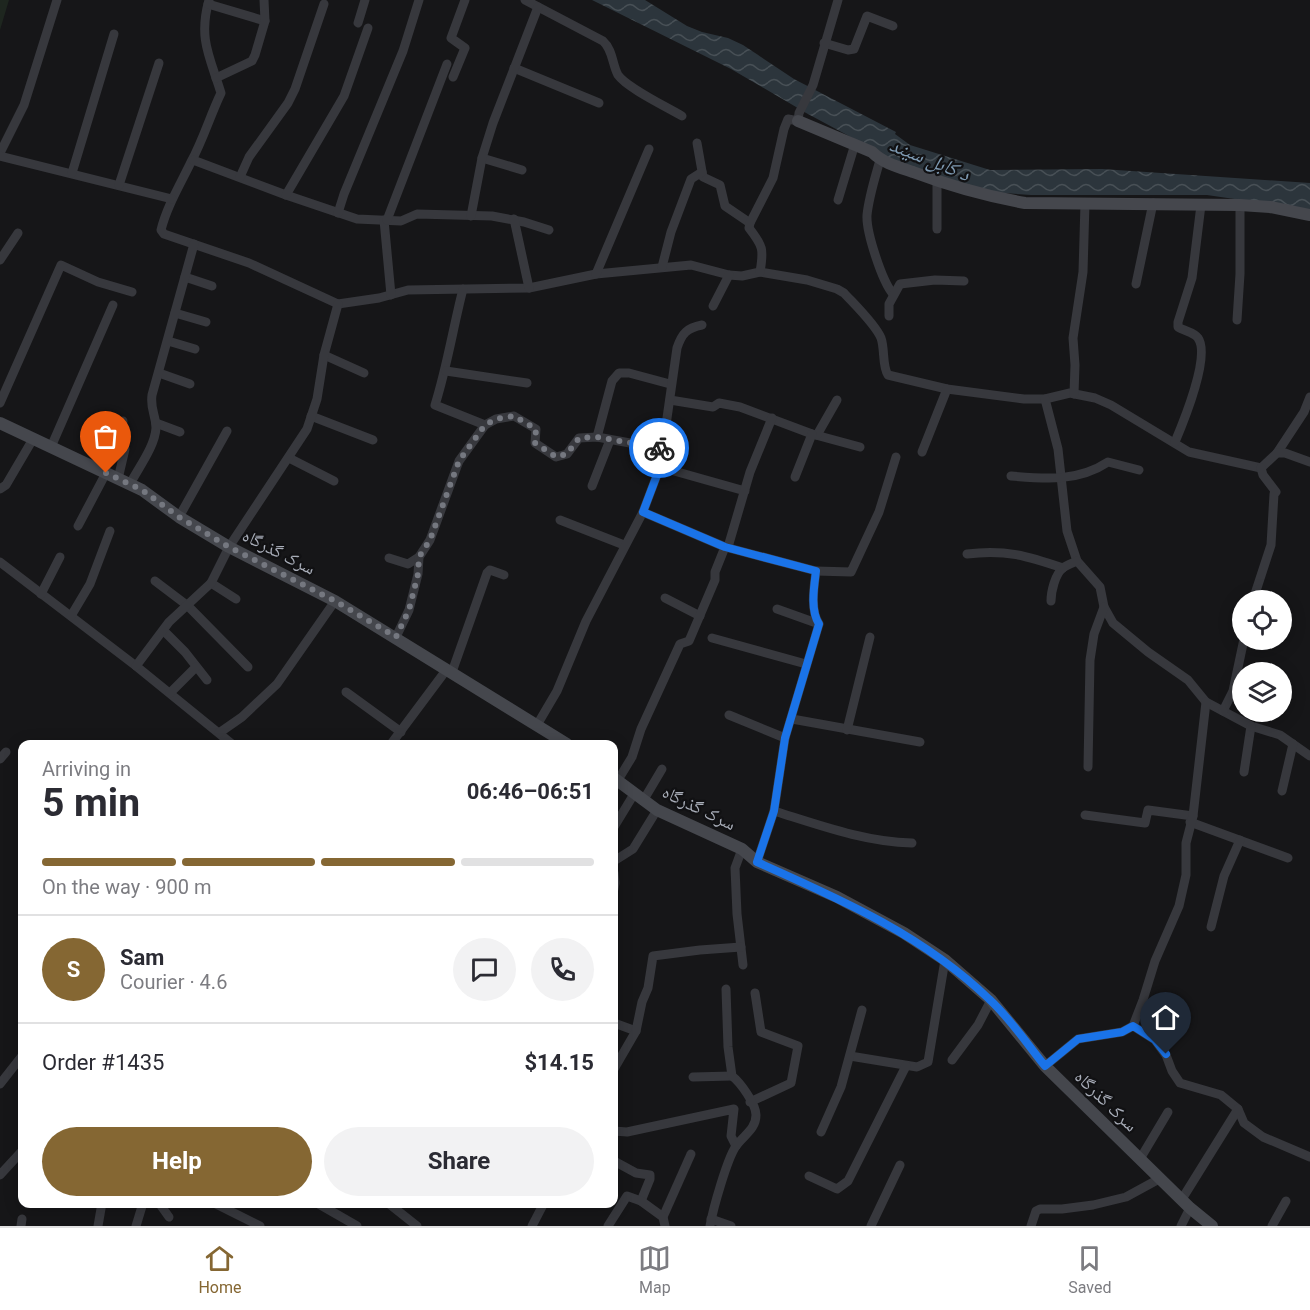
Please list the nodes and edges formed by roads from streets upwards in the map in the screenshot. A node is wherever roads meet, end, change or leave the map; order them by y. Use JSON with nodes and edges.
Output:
{"nodes":[{"id":1,"x":57,"y":0,"type":"edge"},
{"id":2,"x":264,"y":0,"type":"edge"},
{"id":3,"x":364,"y":0,"type":"edge"},
{"id":4,"x":419,"y":0,"type":"edge"},
{"id":5,"x":465,"y":0,"type":"edge"},
{"id":6,"x":525,"y":0,"type":"edge"},
{"id":7,"x":838,"y":0,"type":"edge"},
{"id":8,"x":208,"y":2,"type":"edge"},
{"id":9,"x":324,"y":4,"type":"dead end"},
{"id":10,"x":538,"y":7,"type":"junction"},
{"id":11,"x":265,"y":21,"type":"junction"},
{"id":12,"x":358,"y":23,"type":"dead end"},
{"id":13,"x":893,"y":26,"type":"dead end"},
{"id":14,"x":368,"y":28,"type":"dead end"},
{"id":15,"x":114,"y":34,"type":"dead end"},
{"id":16,"x":824,"y":43,"type":"junction"},
{"id":17,"x":159,"y":63,"type":"dead end"},
{"id":18,"x":447,"y":64,"type":"dead end"},
{"id":19,"x":514,"y":68,"type":"junction"},
{"id":20,"x":453,"y":77,"type":"dead end"},
{"id":21,"x":216,"y":78,"type":"junction"},
{"id":22,"x":598,"y":103,"type":"dead end"},
{"id":23,"x":682,"y":116,"type":"dead end"},
{"id":24,"x":799,"y":117,"type":"junction"},
{"id":25,"x":697,"y":143,"type":"dead end"},
{"id":26,"x":855,"y":144,"type":"junction"},
{"id":27,"x":649,"y":149,"type":"dead end"},
{"id":28,"x":0,"y":154,"type":"edge"},
{"id":29,"x":482,"y":158,"type":"junction"},
{"id":30,"x":193,"y":160,"type":"junction"},
{"id":31,"x":880,"y":160,"type":"junction"},
{"id":32,"x":522,"y":170,"type":"dead end"},
{"id":33,"x":702,"y":172,"type":"junction"},
{"id":34,"x":72,"y":173,"type":"junction"},
{"id":35,"x":240,"y":177,"type":"junction"},
{"id":36,"x":937,"y":182,"type":"junction"},
{"id":37,"x":119,"y":185,"type":"junction"},
{"id":38,"x":286,"y":195,"type":"junction"},
{"id":39,"x":172,"y":199,"type":"junction"},
{"id":40,"x":838,"y":200,"type":"dead end"},
{"id":41,"x":1085,"y":203,"type":"junction"},
{"id":42,"x":1153,"y":203,"type":"junction"},
{"id":43,"x":1201,"y":205,"type":"junction"},
{"id":44,"x":1240,"y":205,"type":"junction"},
{"id":45,"x":338,"y":213,"type":"junction"},
{"id":46,"x":1310,"y":215,"type":"edge"},
{"id":47,"x":471,"y":216,"type":"junction"},
{"id":48,"x":514,"y":219,"type":"junction"},
{"id":49,"x":385,"y":220,"type":"junction"},
{"id":50,"x":750,"y":223,"type":"junction"},
{"id":51,"x":937,"y":229,"type":"dead end"},
{"id":52,"x":549,"y":230,"type":"dead end"},
{"id":53,"x":18,"y":233,"type":"dead end"},
{"id":54,"x":194,"y":244,"type":"junction"},
{"id":55,"x":0,"y":260,"type":"edge"},
{"id":56,"x":662,"y":267,"type":"junction"},
{"id":57,"x":760,"y":272,"type":"junction"},
{"id":58,"x":596,"y":274,"type":"junction"},
{"id":59,"x":729,"y":275,"type":"junction"},
{"id":60,"x":185,"y":277,"type":"junction"},
{"id":61,"x":964,"y":281,"type":"dead end"},
{"id":62,"x":1137,"y":284,"type":"dead end"},
{"id":63,"x":212,"y":286,"type":"dead end"},
{"id":64,"x":529,"y":288,"type":"junction"},
{"id":65,"x":463,"y":289,"type":"junction"},
{"id":66,"x":132,"y":292,"type":"dead end"},
{"id":67,"x":893,"y":294,"type":"junction"},
{"id":68,"x":391,"y":295,"type":"junction"},
{"id":69,"x":338,"y":304,"type":"junction"},
{"id":70,"x":113,"y":305,"type":"dead end"},
{"id":71,"x":713,"y":306,"type":"dead end"},
{"id":72,"x":175,"y":313,"type":"junction"},
{"id":73,"x":888,"y":316,"type":"dead end"},
{"id":74,"x":1238,"y":320,"type":"dead end"},
{"id":75,"x":206,"y":322,"type":"dead end"},
{"id":76,"x":702,"y":325,"type":"dead end"},
{"id":77,"x":168,"y":341,"type":"junction"},
{"id":78,"x":195,"y":349,"type":"dead end"},
{"id":79,"x":324,"y":354,"type":"junction"},
{"id":80,"x":446,"y":371,"type":"junction"},
{"id":81,"x":159,"y":373,"type":"junction"},
{"id":82,"x":364,"y":373,"type":"dead end"},
{"id":83,"x":527,"y":383,"type":"dead end"},
{"id":84,"x":190,"y":384,"type":"dead end"},
{"id":85,"x":670,"y":384,"type":"junction"},
{"id":86,"x":947,"y":389,"type":"junction"},
{"id":87,"x":1074,"y":394,"type":"junction"},
{"id":88,"x":1310,"y":397,"type":"edge"},
{"id":89,"x":1045,"y":399,"type":"junction"},
{"id":90,"x":670,"y":400,"type":"junction"},
{"id":91,"x":837,"y":400,"type":"dead end"},
{"id":92,"x":0,"y":403,"type":"edge"},
{"id":93,"x":311,"y":416,"type":"junction"},
{"id":94,"x":772,"y":418,"type":"junction"},
{"id":95,"x":123,"y":422,"type":"dead end"},
{"id":96,"x":0,"y":423,"type":"edge"},
{"id":97,"x":156,"y":423,"type":"junction"},
{"id":98,"x":485,"y":425,"type":"junction"},
{"id":99,"x":227,"y":431,"type":"dead end"},
{"id":100,"x":180,"y":432,"type":"dead end"},
{"id":101,"x":814,"y":435,"type":"junction"},
{"id":102,"x":597,"y":437,"type":"junction"},
{"id":103,"x":33,"y":439,"type":"junction"},
{"id":104,"x":373,"y":440,"type":"dead end"},
{"id":105,"x":610,"y":440,"type":"junction"},
{"id":106,"x":1175,"y":442,"type":"junction"},
{"id":107,"x":51,"y":447,"type":"junction"},
{"id":108,"x":860,"y":447,"type":"dead end"},
{"id":109,"x":663,"y":449,"type":"junction"},
{"id":110,"x":922,"y":452,"type":"dead end"},
{"id":111,"x":1277,"y":453,"type":"junction"},
{"id":112,"x":896,"y":457,"type":"dead end"},
{"id":113,"x":289,"y":458,"type":"junction"},
{"id":114,"x":1310,"y":462,"type":"edge"},
{"id":115,"x":660,"y":467,"type":"junction"},
{"id":116,"x":1261,"y":468,"type":"junction"},
{"id":117,"x":1139,"y":470,"type":"dead end"},
{"id":118,"x":106,"y":473,"type":"junction"},
{"id":119,"x":1011,"y":476,"type":"dead end"},
{"id":120,"x":795,"y":477,"type":"dead end"},
{"id":121,"x":1061,"y":479,"type":"junction"},
{"id":122,"x":124,"y":481,"type":"junction"},
{"id":123,"x":334,"y":481,"type":"dead end"},
{"id":124,"x":592,"y":486,"type":"dead end"},
{"id":125,"x":0,"y":489,"type":"edge"},
{"id":126,"x":745,"y":491,"type":"junction"},
{"id":127,"x":643,"y":512,"type":"junction"},
{"id":128,"x":179,"y":517,"type":"junction"},
{"id":129,"x":561,"y":520,"type":"dead end"},
{"id":130,"x":78,"y":526,"type":"dead end"},
{"id":131,"x":110,"y":531,"type":"dead end"},
{"id":132,"x":624,"y":545,"type":"junction"},
{"id":133,"x":229,"y":547,"type":"junction"},
{"id":134,"x":726,"y":547,"type":"junction"},
{"id":135,"x":967,"y":555,"type":"dead end"},
{"id":136,"x":60,"y":557,"type":"dead end"},
{"id":137,"x":419,"y":557,"type":"junction"},
{"id":138,"x":390,"y":558,"type":"dead end"},
{"id":139,"x":1077,"y":561,"type":"junction"},
{"id":140,"x":0,"y":562,"type":"edge"},
{"id":141,"x":1063,"y":568,"type":"junction"},
{"id":142,"x":816,"y":571,"type":"junction"},
{"id":143,"x":504,"y":575,"type":"dead end"},
{"id":144,"x":155,"y":581,"type":"dead end"},
{"id":145,"x":211,"y":583,"type":"junction"},
{"id":146,"x":1256,"y":590,"type":"edge"},
{"id":147,"x":41,"y":594,"type":"junction"},
{"id":148,"x":665,"y":598,"type":"dead end"},
{"id":149,"x":236,"y":599,"type":"dead end"},
{"id":150,"x":335,"y":601,"type":"junction"},
{"id":151,"x":1051,"y":601,"type":"dead end"},
{"id":152,"x":188,"y":606,"type":"junction"},
{"id":153,"x":1104,"y":607,"type":"junction"},
{"id":154,"x":777,"y":609,"type":"dead end"},
{"id":155,"x":71,"y":616,"type":"junction"},
{"id":156,"x":700,"y":616,"type":"junction"},
{"id":157,"x":819,"y":624,"type":"junction"},
{"id":158,"x":164,"y":631,"type":"junction"},
{"id":159,"x":396,"y":637,"type":"junction"},
{"id":160,"x":712,"y":638,"type":"dead end"},
{"id":161,"x":870,"y":638,"type":"dead end"},
{"id":162,"x":1242,"y":650,"type":"edge"},
{"id":163,"x":806,"y":664,"type":"junction"},
{"id":164,"x":136,"y":666,"type":"junction"},
{"id":165,"x":196,"y":667,"type":"junction"},
{"id":166,"x":248,"y":667,"type":"dead end"},
{"id":167,"x":450,"y":671,"type":"junction"},
{"id":168,"x":207,"y":680,"type":"dead end"},
{"id":169,"x":346,"y":692,"type":"dead end"},
{"id":170,"x":170,"y":693,"type":"junction"},
{"id":171,"x":1206,"y":702,"type":"junction"},
{"id":172,"x":1223,"y":711,"type":"junction"},
{"id":173,"x":729,"y":715,"type":"dead end"},
{"id":174,"x":792,"y":719,"type":"junction"},
{"id":175,"x":537,"y":725,"type":"junction"},
{"id":176,"x":1251,"y":726,"type":"junction"},
{"id":177,"x":847,"y":730,"type":"junction"},
{"id":178,"x":401,"y":732,"type":"junction"},
{"id":179,"x":219,"y":733,"type":"junction"},
{"id":180,"x":785,"y":738,"type":"junction"},
{"id":181,"x":227,"y":740,"type":"edge"},
{"id":182,"x":394,"y":740,"type":"edge"},
{"id":183,"x":561,"y":740,"type":"edge"},
{"id":184,"x":920,"y":742,"type":"dead end"},
{"id":185,"x":1293,"y":744,"type":"junction"},
{"id":186,"x":1310,"y":756,"type":"edge"},
{"id":187,"x":1088,"y":767,"type":"dead end"},
{"id":188,"x":662,"y":769,"type":"dead end"},
{"id":189,"x":1244,"y":772,"type":"dead end"},
{"id":190,"x":618,"y":776,"type":"edge"},
{"id":191,"x":618,"y":781,"type":"edge"},
{"id":192,"x":1282,"y":791,"type":"dead end"},
{"id":193,"x":639,"y":797,"type":"junction"},
{"id":194,"x":657,"y":810,"type":"junction"},
{"id":195,"x":774,"y":811,"type":"junction"},
{"id":196,"x":1084,"y":815,"type":"dead end"},
{"id":197,"x":1191,"y":819,"type":"junction"},
{"id":198,"x":618,"y":822,"type":"edge"},
{"id":199,"x":1240,"y":840,"type":"junction"},
{"id":200,"x":912,"y":843,"type":"dead end"},
{"id":201,"x":742,"y":849,"type":"junction"},
{"id":202,"x":618,"y":858,"type":"edge"},
{"id":203,"x":1288,"y":858,"type":"dead end"},
{"id":204,"x":757,"y":862,"type":"junction"},
{"id":205,"x":1211,"y":927,"type":"dead end"},
{"id":206,"x":741,"y":947,"type":"junction"},
{"id":207,"x":945,"y":960,"type":"junction"},
{"id":208,"x":743,"y":965,"type":"dead end"},
{"id":209,"x":726,"y":989,"type":"dead end"},
{"id":210,"x":755,"y":993,"type":"dead end"},
{"id":211,"x":991,"y":1000,"type":"junction"},
{"id":212,"x":862,"y":1010,"type":"dead end"},
{"id":213,"x":618,"y":1024,"type":"edge"},
{"id":214,"x":1133,"y":1026,"type":"junction"},
{"id":215,"x":636,"y":1031,"type":"junction"},
{"id":216,"x":850,"y":1056,"type":"junction"},
{"id":217,"x":952,"y":1060,"type":"dead end"},
{"id":218,"x":18,"y":1061,"type":"edge"},
{"id":219,"x":618,"y":1062,"type":"edge"},
{"id":220,"x":906,"y":1066,"type":"junction"},
{"id":221,"x":1045,"y":1066,"type":"junction"},
{"id":222,"x":732,"y":1076,"type":"junction"},
{"id":223,"x":693,"y":1077,"type":"dead end"},
{"id":224,"x":0,"y":1084,"type":"edge"},
{"id":225,"x":750,"y":1101,"type":"junction"},
{"id":226,"x":1238,"y":1109,"type":"junction"},
{"id":227,"x":1168,"y":1112,"type":"dead end"},
{"id":228,"x":618,"y":1131,"type":"edge"},
{"id":229,"x":821,"y":1132,"type":"dead end"},
{"id":230,"x":736,"y":1146,"type":"junction"},
{"id":231,"x":691,"y":1154,"type":"dead end"},
{"id":232,"x":18,"y":1155,"type":"edge"},
{"id":233,"x":1310,"y":1157,"type":"edge"},
{"id":234,"x":1140,"y":1159,"type":"junction"},
{"id":235,"x":618,"y":1163,"type":"edge"},
{"id":236,"x":900,"y":1165,"type":"dead end"},
{"id":237,"x":0,"y":1175,"type":"edge"},
{"id":238,"x":809,"y":1176,"type":"dead end"},
{"id":239,"x":1159,"y":1179,"type":"junction"},
{"id":240,"x":641,"y":1201,"type":"junction"},
{"id":241,"x":1286,"y":1201,"type":"dead end"},
{"id":242,"x":1186,"y":1204,"type":"junction"},
{"id":243,"x":101,"y":1208,"type":"edge"},
{"id":244,"x":141,"y":1208,"type":"edge"},
{"id":245,"x":163,"y":1208,"type":"edge"},
{"id":246,"x":224,"y":1208,"type":"edge"},
{"id":247,"x":326,"y":1208,"type":"edge"},
{"id":248,"x":394,"y":1208,"type":"edge"},
{"id":249,"x":541,"y":1208,"type":"edge"},
{"id":250,"x":169,"y":1217,"type":"dead end"},
{"id":251,"x":664,"y":1221,"type":"edge"},
{"id":252,"x":711,"y":1222,"type":"edge"},
{"id":253,"x":98,"y":1226,"type":"edge"},
{"id":254,"x":136,"y":1226,"type":"edge"},
{"id":255,"x":260,"y":1226,"type":"edge"},
{"id":256,"x":357,"y":1226,"type":"edge"},
{"id":257,"x":417,"y":1226,"type":"edge"},
{"id":258,"x":532,"y":1226,"type":"edge"},
{"id":259,"x":608,"y":1226,"type":"edge"},
{"id":260,"x":731,"y":1226,"type":"edge"},
{"id":261,"x":871,"y":1226,"type":"edge"},
{"id":262,"x":1031,"y":1226,"type":"edge"},
{"id":263,"x":1181,"y":1226,"type":"edge"},
{"id":264,"x":1212,"y":1226,"type":"edge"},
{"id":265,"x":1272,"y":1226,"type":"edge"}],
"edges":[{"from":1,"to":28,"type":"street"},
{"from":2,"to":11,"type":"street"},
{"from":3,"to":12,"type":"street"},
{"from":4,"to":45,"type":"street"},
{"from":5,"to":20,"type":"street"},
{"from":6,"to":10,"type":"street"},
{"from":7,"to":16,"type":"street"},
{"from":8,"to":11,"type":"street"},
{"from":8,"to":21,"type":"street"},
{"from":9,"to":35,"type":"street"},
{"from":10,"to":19,"type":"street"},
{"from":10,"to":23,"type":"street"},
{"from":11,"to":21,"type":"street"},
{"from":13,"to":16,"type":"street"},
{"from":14,"to":38,"type":"street"},
{"from":15,"to":34,"type":"street"},
{"from":16,"to":24,"type":"street"},
{"from":17,"to":37,"type":"street"},
{"from":18,"to":49,"type":"street"},
{"from":19,"to":22,"type":"street"},
{"from":19,"to":29,"type":"street"},
{"from":21,"to":30,"type":"street"},
{"from":24,"to":26,"type":"street"},
{"from":24,"to":50,"type":"street"},
{"from":25,"to":33,"type":"street"},
{"from":26,"to":31,"type":"street"},
{"from":26,"to":40,"type":"street"},
{"from":27,"to":58,"type":"street"},
{"from":28,"to":34,"type":"street"},
{"from":29,"to":32,"type":"street"},
{"from":29,"to":47,"type":"street"},
{"from":30,"to":35,"type":"street"},
{"from":30,"to":39,"type":"street"},
{"from":31,"to":36,"type":"street"},
{"from":31,"to":67,"type":"street"},
{"from":33,"to":50,"type":"street"},
{"from":33,"to":56,"type":"street"},
{"from":34,"to":37,"type":"street"},
{"from":35,"to":38,"type":"street"},
{"from":36,"to":41,"type":"street"},
{"from":36,"to":51,"type":"street"},
{"from":37,"to":39,"type":"street"},
{"from":38,"to":45,"type":"street"},
{"from":39,"to":54,"type":"street"},
{"from":41,"to":42,"type":"street"},
{"from":41,"to":87,"type":"street"},
{"from":42,"to":43,"type":"street"},
{"from":42,"to":62,"type":"street"},
{"from":43,"to":44,"type":"street"},
{"from":43,"to":106,"type":"street"},
{"from":44,"to":46,"type":"street"},
{"from":44,"to":74,"type":"street"},
{"from":45,"to":49,"type":"street"},
{"from":47,"to":48,"type":"street"},
{"from":47,"to":49,"type":"street"},
{"from":48,"to":52,"type":"street"},
{"from":48,"to":64,"type":"street"},
{"from":49,"to":68,"type":"street"},
{"from":50,"to":57,"type":"street"},
{"from":53,"to":55,"type":"street"},
{"from":54,"to":60,"type":"street"},
{"from":54,"to":69,"type":"street"},
{"from":56,"to":58,"type":"street"},
{"from":56,"to":59,"type":"street"},
{"from":57,"to":59,"type":"street"},
{"from":57,"to":86,"type":"street"},
{"from":58,"to":64,"type":"street"},
{"from":59,"to":71,"type":"street"},
{"from":60,"to":63,"type":"street"},
{"from":60,"to":72,"type":"street"},
{"from":61,"to":67,"type":"street"},
{"from":64,"to":65,"type":"street"},
{"from":65,"to":68,"type":"street"},
{"from":65,"to":80,"type":"street"},
{"from":66,"to":92,"type":"street"},
{"from":67,"to":73,"type":"street"},
{"from":68,"to":69,"type":"street"},
{"from":69,"to":79,"type":"street"},
{"from":70,"to":107,"type":"street"},
{"from":72,"to":75,"type":"street"},
{"from":72,"to":77,"type":"street"},
{"from":76,"to":85,"type":"street"},
{"from":77,"to":78,"type":"street"},
{"from":77,"to":81,"type":"street"},
{"from":79,"to":82,"type":"street"},
{"from":79,"to":93,"type":"street"},
{"from":80,"to":83,"type":"street"},
{"from":80,"to":98,"type":"street"},
{"from":81,"to":84,"type":"street"},
{"from":81,"to":97,"type":"street"},
{"from":85,"to":90,"type":"street"},
{"from":85,"to":102,"type":"street"},
{"from":86,"to":89,"type":"street"},
{"from":86,"to":110,"type":"street"},
{"from":87,"to":89,"type":"street"},
{"from":87,"to":106,"type":"street"},
{"from":88,"to":111,"type":"street"},
{"from":89,"to":121,"type":"street"},
{"from":90,"to":94,"type":"street"},
{"from":90,"to":109,"type":"street"},
{"from":91,"to":101,"type":"street"},
{"from":93,"to":104,"type":"street"},
{"from":93,"to":113,"type":"street"},
{"from":94,"to":101,"type":"street"},
{"from":94,"to":126,"type":"street"},
{"from":95,"to":122,"type":"street"},
{"from":96,"to":103,"type":"street","name":"سرک گذرگاه"},
{"from":97,"to":100,"type":"street"},
{"from":97,"to":122,"type":"street"},
{"from":98,"to":102,"type":"street"},
{"from":98,"to":137,"type":"street"},
{"from":99,"to":128,"type":"street"},
{"from":101,"to":108,"type":"street"},
{"from":101,"to":120,"type":"street"},
{"from":102,"to":105,"type":"street"},
{"from":103,"to":107,"type":"street","name":"سرک گذرگاه"},
{"from":103,"to":125,"type":"street"},
{"from":105,"to":109,"type":"street"},
{"from":105,"to":124,"type":"street"},
{"from":106,"to":116,"type":"street"},
{"from":107,"to":118,"type":"street","name":"سرک گذرگاه"},
{"from":109,"to":115,"type":"street"},
{"from":111,"to":114,"type":"street"},
{"from":111,"to":116,"type":"street"},
{"from":112,"to":142,"type":"street"},
{"from":113,"to":123,"type":"street"},
{"from":113,"to":133,"type":"street"},
{"from":115,"to":126,"type":"street"},
{"from":115,"to":127,"type":"street"},
{"from":116,"to":146,"type":"street"},
{"from":117,"to":121,"type":"street"},
{"from":118,"to":122,"type":"street","name":"سرک گذرگاه"},
{"from":118,"to":130,"type":"street"},
{"from":119,"to":121,"type":"street"},
{"from":121,"to":139,"type":"street"},
{"from":122,"to":128,"type":"street","name":"سرک گذرگاه"},
{"from":126,"to":134,"type":"street"},
{"from":127,"to":132,"type":"street"},
{"from":127,"to":134,"type":"street"},
{"from":128,"to":133,"type":"street","name":"سرک گذرگاه"},
{"from":129,"to":132,"type":"street"},
{"from":131,"to":155,"type":"street"},
{"from":132,"to":175,"type":"street"},
{"from":133,"to":145,"type":"street"},
{"from":133,"to":150,"type":"street","name":"سرک گذرگاه"},
{"from":134,"to":142,"type":"street"},
{"from":134,"to":156,"type":"street"},
{"from":135,"to":141,"type":"street"},
{"from":136,"to":147,"type":"street"},
{"from":137,"to":138,"type":"street"},
{"from":137,"to":159,"type":"street"},
{"from":139,"to":141,"type":"street"},
{"from":139,"to":153,"type":"street"},
{"from":140,"to":147,"type":"street"},
{"from":141,"to":151,"type":"street"},
{"from":142,"to":157,"type":"street"},
{"from":143,"to":167,"type":"street"},
{"from":144,"to":152,"type":"street"},
{"from":145,"to":149,"type":"street"},
{"from":145,"to":152,"type":"street"},
{"from":147,"to":155,"type":"street"},
{"from":148,"to":156,"type":"street"},
{"from":150,"to":159,"type":"street","name":"سرک گذرگاه"},
{"from":150,"to":179,"type":"street"},
{"from":152,"to":158,"type":"street"},
{"from":152,"to":166,"type":"street"},
{"from":153,"to":171,"type":"street"},
{"from":153,"to":187,"type":"street"},
{"from":154,"to":157,"type":"street"},
{"from":155,"to":164,"type":"street"},
{"from":156,"to":190,"type":"street"},
{"from":157,"to":163,"type":"street"},
{"from":158,"to":164,"type":"street"},
{"from":158,"to":165,"type":"street"},
{"from":159,"to":167,"type":"street","name":"سرک گذرگاه"},
{"from":160,"to":163,"type":"street"},
{"from":161,"to":177,"type":"street"},
{"from":162,"to":172,"type":"street"},
{"from":163,"to":174,"type":"street"},
{"from":164,"to":170,"type":"street"},
{"from":165,"to":168,"type":"street"},
{"from":165,"to":170,"type":"street"},
{"from":167,"to":175,"type":"street","name":"سرک گذرگاه"},
{"from":167,"to":178,"type":"street"},
{"from":169,"to":178,"type":"street"},
{"from":170,"to":179,"type":"street"},
{"from":171,"to":172,"type":"street"},
{"from":171,"to":197,"type":"street"},
{"from":172,"to":176,"type":"street"},
{"from":173,"to":180,"type":"street"},
{"from":174,"to":177,"type":"street"},
{"from":174,"to":180,"type":"street"},
{"from":175,"to":183,"type":"street","name":"سرک گذرگاه"},
{"from":176,"to":185,"type":"street"},
{"from":176,"to":189,"type":"street"},
{"from":177,"to":184,"type":"street"},
{"from":178,"to":182,"type":"street"},
{"from":179,"to":181,"type":"street"},
{"from":180,"to":195,"type":"street"},
{"from":185,"to":186,"type":"street"},
{"from":185,"to":192,"type":"street"},
{"from":188,"to":193,"type":"street"},
{"from":191,"to":193,"type":"street","name":"سرک گذرگاه"},
{"from":193,"to":194,"type":"street","name":"سرک گذرگاه"},
{"from":193,"to":198,"type":"street"},
{"from":194,"to":201,"type":"street","name":"سرک گذرگاه"},
{"from":194,"to":202,"type":"street"},
{"from":195,"to":200,"type":"street"},
{"from":195,"to":204,"type":"street"},
{"from":196,"to":197,"type":"street"},
{"from":197,"to":199,"type":"street"},
{"from":197,"to":214,"type":"street"},
{"from":199,"to":203,"type":"street"},
{"from":199,"to":205,"type":"street"},
{"from":201,"to":204,"type":"street","name":"سرک گذرگاه"},
{"from":201,"to":206,"type":"street"},
{"from":204,"to":207,"type":"street","name":"سرک گذرگاه"},
{"from":206,"to":208,"type":"street"},
{"from":206,"to":215,"type":"street"},
{"from":207,"to":211,"type":"street","name":"سرک گذرگاه"},
{"from":207,"to":220,"type":"street"},
{"from":209,"to":222,"type":"street"},
{"from":210,"to":225,"type":"street"},
{"from":211,"to":217,"type":"street"},
{"from":211,"to":221,"type":"street","name":"سرک گذرگاه"},
{"from":212,"to":216,"type":"street"},
{"from":213,"to":215,"type":"street"},
{"from":214,"to":221,"type":"street"},
{"from":214,"to":226,"type":"street"},
{"from":215,"to":219,"type":"street"},
{"from":216,"to":220,"type":"street"},
{"from":216,"to":229,"type":"street"},
{"from":218,"to":224,"type":"street"},
{"from":220,"to":238,"type":"street"},
{"from":221,"to":234,"type":"street","name":"سرک گذرگاه"},
{"from":222,"to":223,"type":"street"},
{"from":222,"to":225,"type":"street"},
{"from":225,"to":230,"type":"street"},
{"from":226,"to":233,"type":"street"},
{"from":226,"to":242,"type":"street"},
{"from":227,"to":234,"type":"street"},
{"from":228,"to":230,"type":"street"},
{"from":230,"to":252,"type":"street"},
{"from":231,"to":251,"type":"street"},
{"from":232,"to":237,"type":"street"},
{"from":234,"to":239,"type":"street","name":"سرک گذرگاه"},
{"from":235,"to":240,"type":"street"},
{"from":236,"to":261,"type":"street"},
{"from":239,"to":242,"type":"street","name":"سرک گذرگاه"},
{"from":239,"to":262,"type":"street"},
{"from":240,"to":251,"type":"street"},
{"from":240,"to":259,"type":"street"},
{"from":241,"to":265,"type":"street"},
{"from":242,"to":263,"type":"street"},
{"from":242,"to":264,"type":"street","name":"سرک گذرگاه"},
{"from":243,"to":253,"type":"street"},
{"from":244,"to":254,"type":"street"},
{"from":245,"to":250,"type":"street"},
{"from":246,"to":255,"type":"street"},
{"from":247,"to":256,"type":"street"},
{"from":248,"to":257,"type":"street"},
{"from":249,"to":258,"type":"street"},
{"from":252,"to":260,"type":"street"}]}
